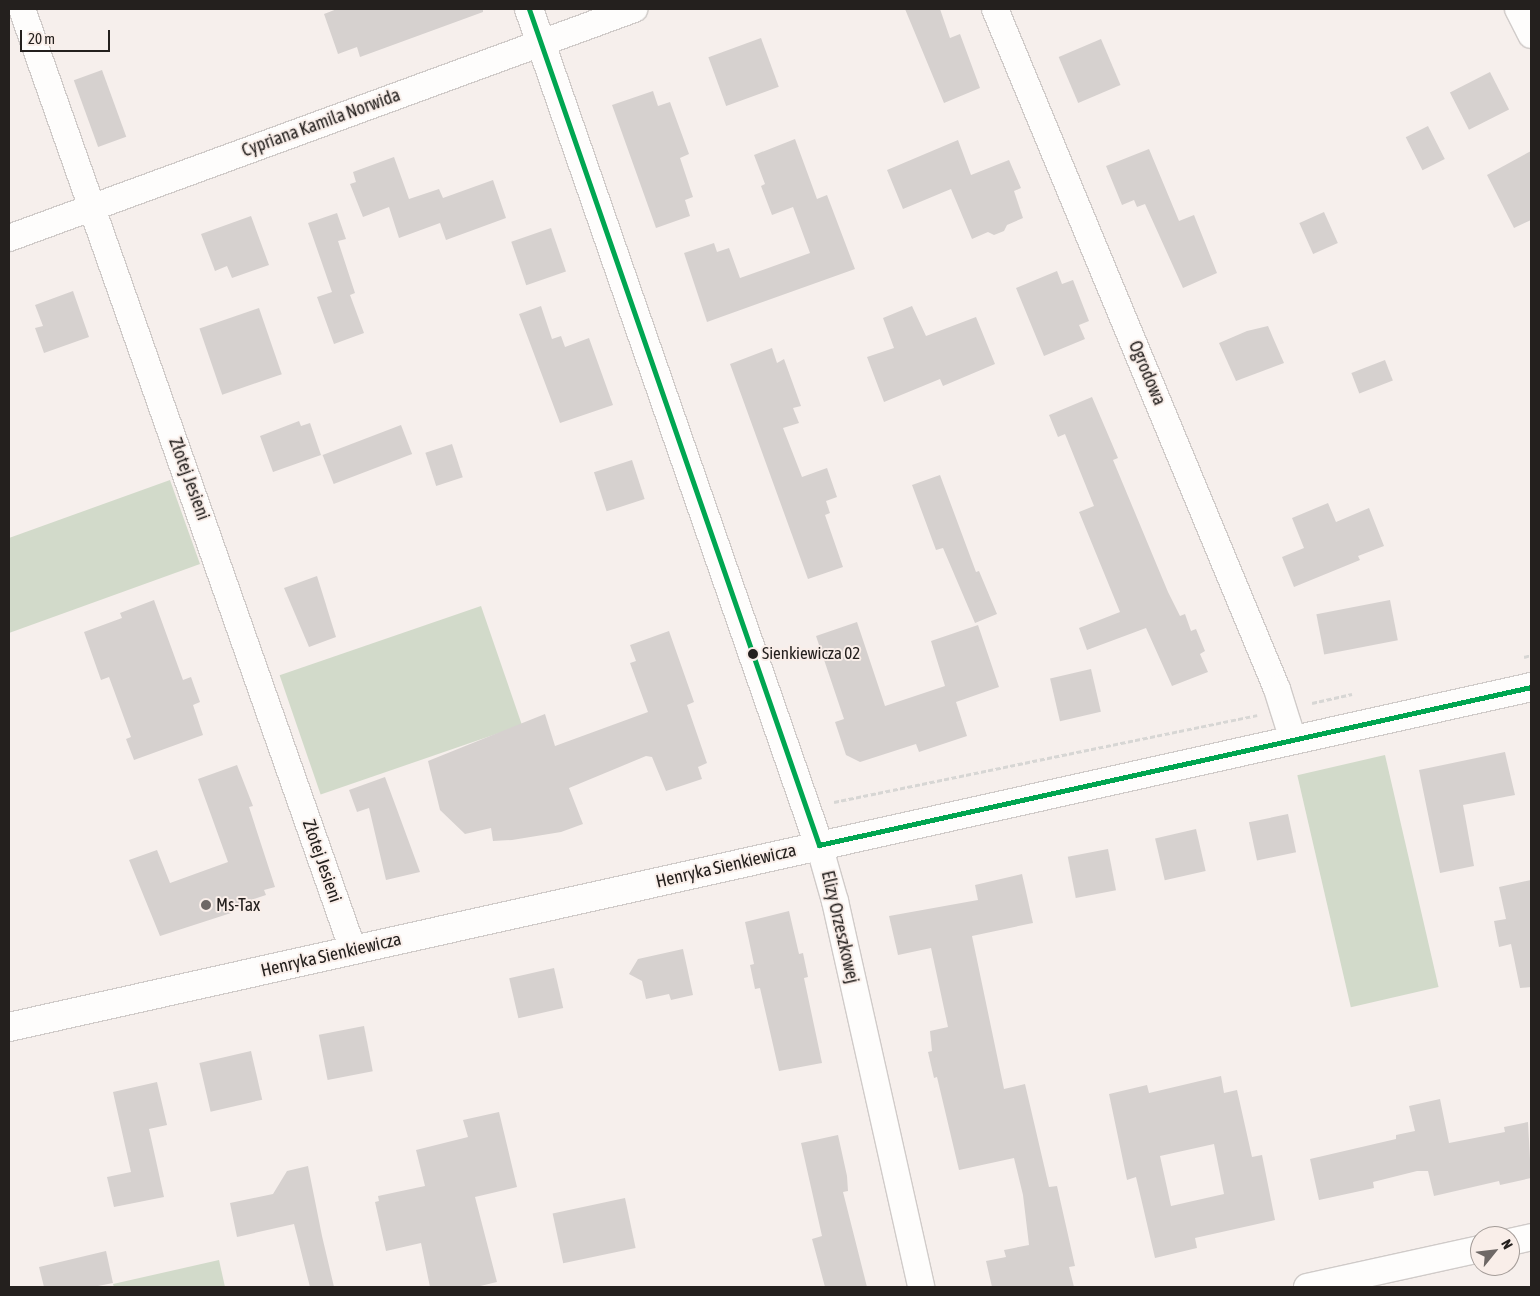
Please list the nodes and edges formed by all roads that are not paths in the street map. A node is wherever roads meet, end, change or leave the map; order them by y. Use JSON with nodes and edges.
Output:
{"nodes":[{"id":1,"x":22,"y":9,"type":"edge"},
{"id":2,"x":529,"y":9,"type":"edge"},
{"id":3,"x":634,"y":9,"type":"edge"},
{"id":4,"x":995,"y":9,"type":"edge"},
{"id":5,"x":1518,"y":9,"type":"edge"},
{"id":6,"x":1531,"y":35,"type":"edge"},
{"id":7,"x":541,"y":42,"type":"junction"},
{"id":8,"x":92,"y":207,"type":"junction"},
{"id":9,"x":9,"y":238,"type":"edge"},
{"id":10,"x":1531,"y":687,"type":"edge"},
{"id":11,"x":1292,"y":740,"type":"junction"},
{"id":12,"x":819,"y":845,"type":"junction"},
{"id":13,"x":353,"y":950,"type":"junction"},
{"id":14,"x":9,"y":1027,"type":"edge"},
{"id":15,"x":1470,"y":1251,"type":"edge"},
{"id":16,"x":921,"y":1287,"type":"edge"},
{"id":17,"x":1307,"y":1287,"type":"edge"}],
"edges":[{"from":1,"to":8,"type":"street","name":"Złotej Jesieni"},
{"from":2,"to":7,"type":"street","name":"Elizy Orzeszkowej"},
{"from":3,"to":7,"type":"street","name":"Cypriana Kamila Norwida"},
{"from":4,"to":11,"type":"street","name":"Ogrodowa"},
{"from":5,"to":6,"type":"street"},
{"from":7,"to":8,"type":"street","name":"Cypriana Kamila Norwida"},
{"from":7,"to":12,"type":"street","name":"Elizy Orzeszkowej"},
{"from":8,"to":9,"type":"street","name":"Cypriana Kamila Norwida"},
{"from":8,"to":13,"type":"street","name":"Złotej Jesieni"},
{"from":10,"to":11,"type":"street","name":"Henryka Sienkiewicza"},
{"from":11,"to":12,"type":"street","name":"Henryka Sienkiewicza"},
{"from":12,"to":13,"type":"street","name":"Henryka Sienkiewicza"},
{"from":12,"to":16,"type":"street","name":"Elizy Orzeszkowej"},
{"from":13,"to":14,"type":"street","name":"Henryka Sienkiewicza"},
{"from":15,"to":17,"type":"street"}]}
